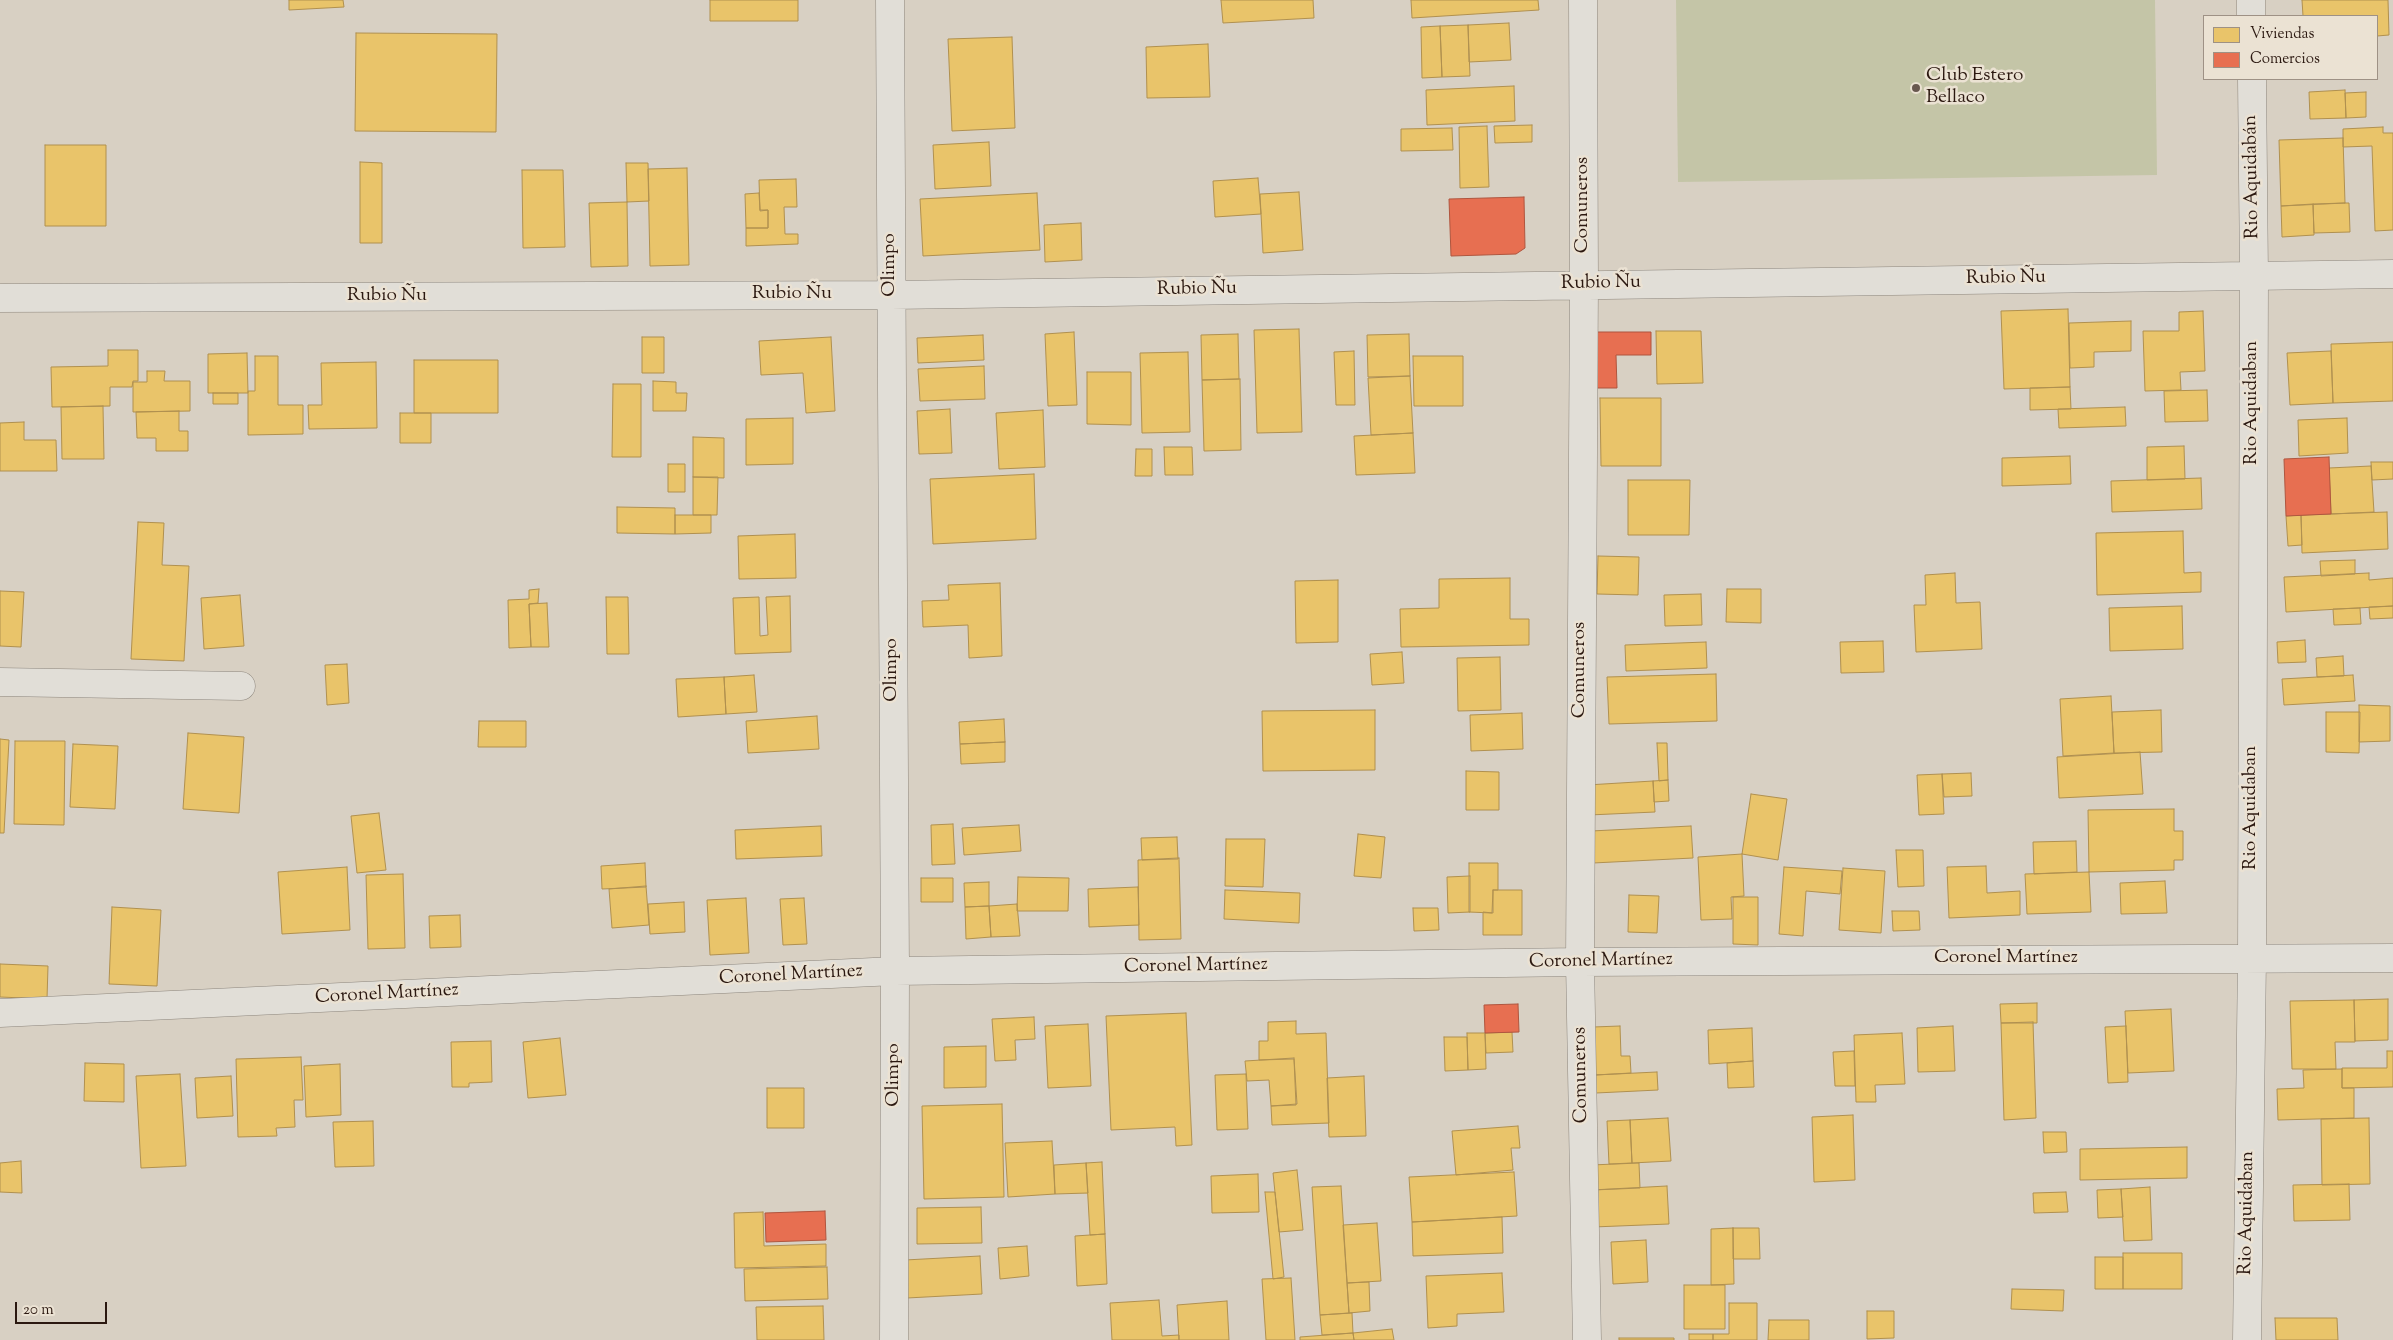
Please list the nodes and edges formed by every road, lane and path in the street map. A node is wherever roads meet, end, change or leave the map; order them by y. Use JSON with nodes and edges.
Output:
{"nodes":[{"id":1,"x":890,"y":0,"type":"edge"},
{"id":2,"x":1583,"y":0,"type":"edge"},
{"id":3,"x":2251,"y":0,"type":"edge"},
{"id":4,"x":2251,"y":15,"type":"edge"},
{"id":5,"x":2252,"y":80,"type":"edge"},
{"id":6,"x":2393,"y":274,"type":"edge"},
{"id":7,"x":2254,"y":276,"type":"junction"},
{"id":8,"x":1584,"y":284,"type":"junction"},
{"id":9,"x":891,"y":295,"type":"junction"},
{"id":10,"x":0,"y":298,"type":"edge"},
{"id":11,"x":0,"y":682,"type":"edge"},
{"id":12,"x":241,"y":686,"type":"dead end"},
{"id":13,"x":2252,"y":958,"type":"junction"},
{"id":14,"x":2393,"y":958,"type":"edge"},
{"id":15,"x":1580,"y":962,"type":"junction"},
{"id":16,"x":895,"y":971,"type":"junction"},
{"id":17,"x":0,"y":1013,"type":"edge"},
{"id":18,"x":894,"y":1340,"type":"edge"},
{"id":19,"x":1587,"y":1340,"type":"edge"},
{"id":20,"x":2246,"y":1340,"type":"edge"}],
"edges":[{"from":1,"to":9,"type":"street","name":"Olimpo"},
{"from":2,"to":8,"type":"street","name":"Comuneros"},
{"from":3,"to":4,"type":"street"},
{"from":5,"to":7,"type":"street","name":"Rio Aquidabán"},
{"from":6,"to":7,"type":"street","name":"Rubio Ñu"},
{"from":7,"to":8,"type":"street","name":"Rubio Ñu"},
{"from":7,"to":13,"type":"street","name":"Rio Aquidaban"},
{"from":8,"to":9,"type":"street","name":"Rubio Ñu"},
{"from":8,"to":15,"type":"street","name":"Comuneros"},
{"from":9,"to":10,"type":"street","name":"Rubio Ñu"},
{"from":9,"to":16,"type":"street","name":"Olimpo"},
{"from":11,"to":12,"type":"street"},
{"from":13,"to":14,"type":"street","name":"Coronel Martínez"},
{"from":13,"to":15,"type":"street","name":"Coronel Martínez"},
{"from":13,"to":20,"type":"street","name":"Rio Aquidaban"},
{"from":15,"to":16,"type":"street","name":"Coronel Martínez"},
{"from":15,"to":19,"type":"street","name":"Comuneros"},
{"from":16,"to":17,"type":"street","name":"Coronel Martínez"},
{"from":16,"to":18,"type":"street","name":"Olimpo"}]}
